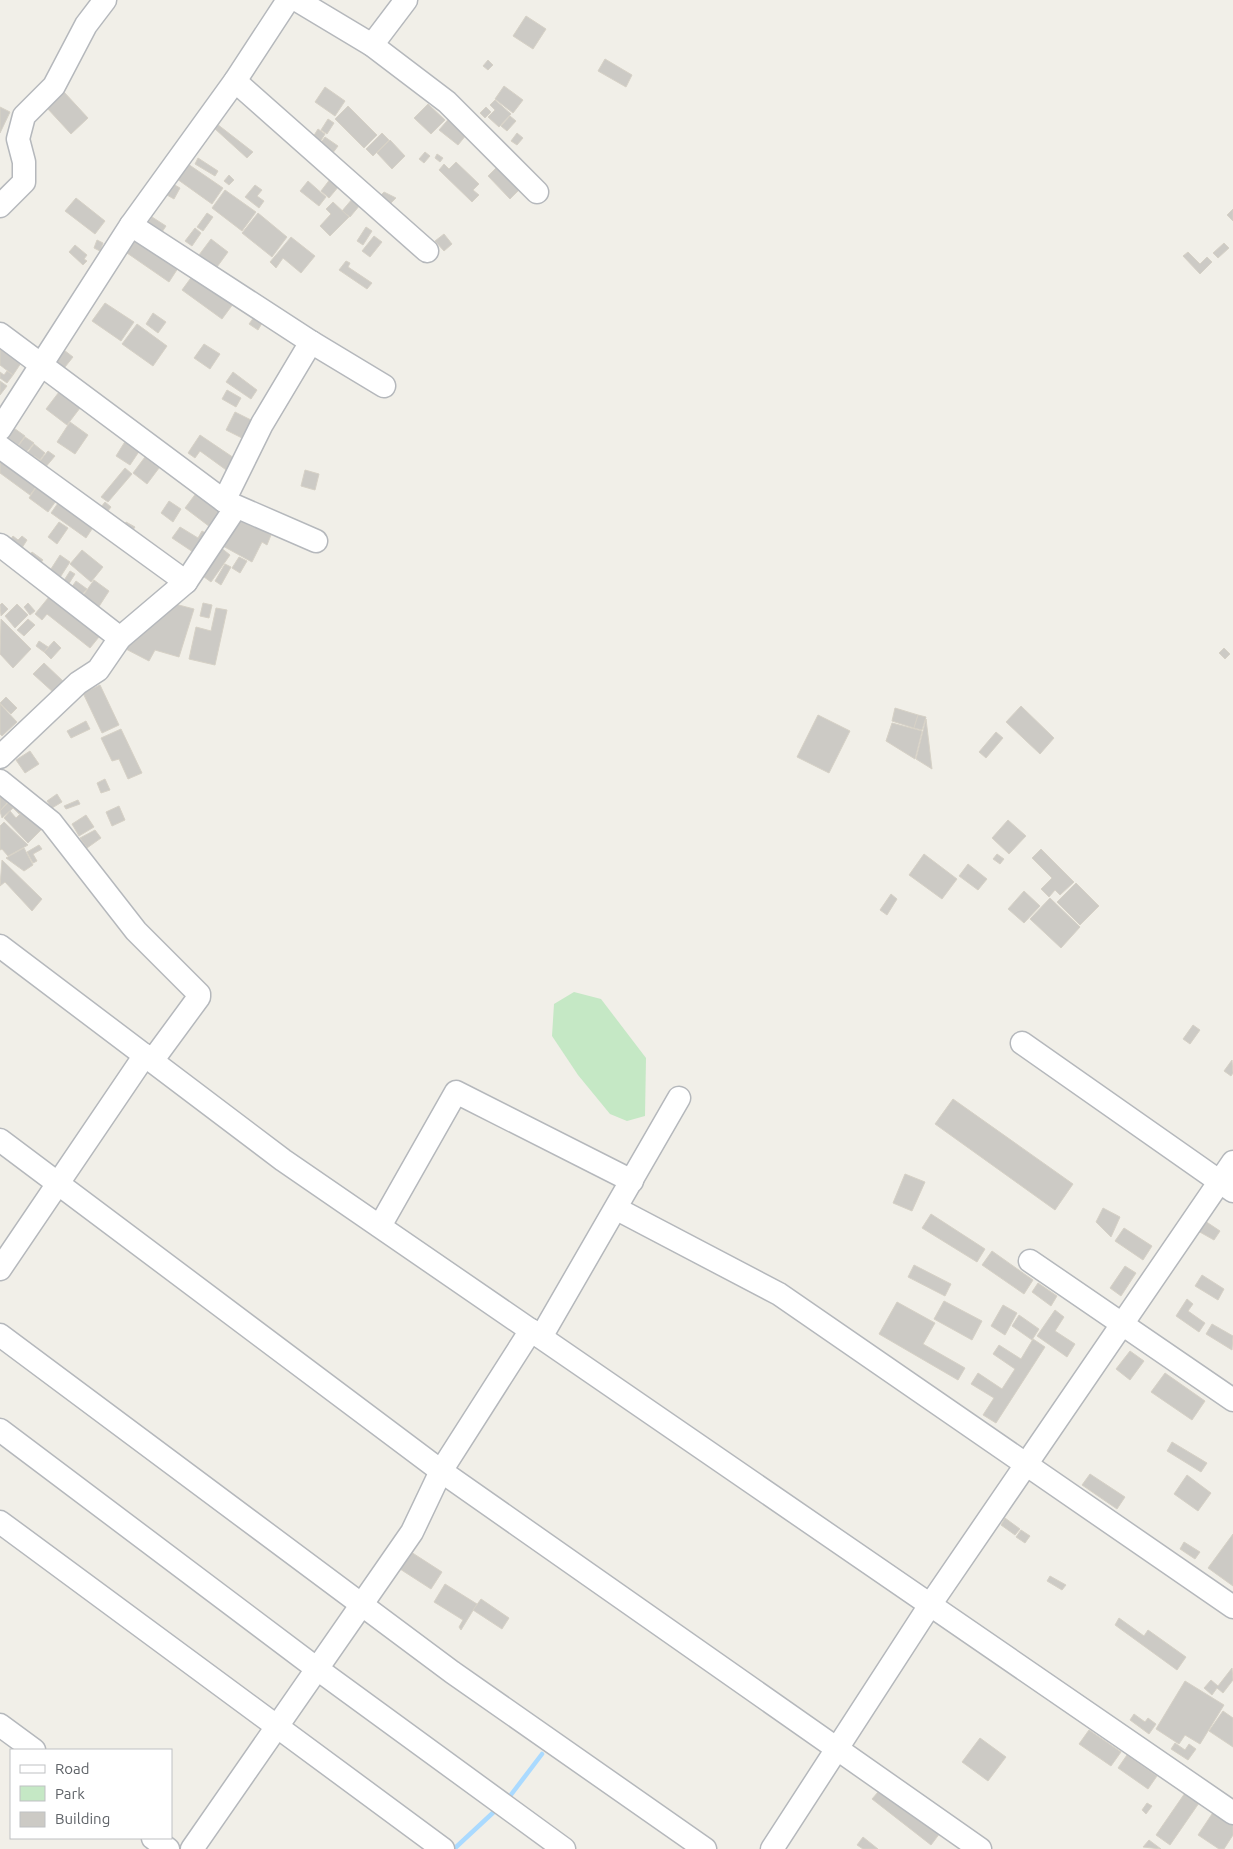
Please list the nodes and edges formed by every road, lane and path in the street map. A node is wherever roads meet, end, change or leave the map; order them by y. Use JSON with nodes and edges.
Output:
{"nodes":[{"id":1,"x":106,"y":0,"type":"edge"},
{"id":2,"x":288,"y":0,"type":"edge"},
{"id":3,"x":298,"y":0,"type":"edge"},
{"id":4,"x":406,"y":0,"type":"edge"},
{"id":5,"x":372,"y":45,"type":"junction"},
{"id":6,"x":235,"y":81,"type":"junction"},
{"id":7,"x":537,"y":192,"type":"dead end"},
{"id":8,"x":0,"y":206,"type":"edge"},
{"id":9,"x":131,"y":225,"type":"junction"},
{"id":10,"x":427,"y":251,"type":"dead end"},
{"id":11,"x":0,"y":334,"type":"edge"},
{"id":12,"x":311,"y":342,"type":"junction"},
{"id":13,"x":40,"y":365,"type":"junction"},
{"id":14,"x":384,"y":386,"type":"dead end"},
{"id":15,"x":0,"y":429,"type":"edge"},
{"id":16,"x":0,"y":447,"type":"edge"},
{"id":17,"x":230,"y":504,"type":"junction"},
{"id":18,"x":316,"y":541,"type":"dead end"},
{"id":19,"x":0,"y":545,"type":"edge"},
{"id":20,"x":186,"y":582,"type":"junction"},
{"id":21,"x":120,"y":638,"type":"junction"},
{"id":22,"x":0,"y":757,"type":"edge"},
{"id":23,"x":0,"y":782,"type":"edge"},
{"id":24,"x":0,"y":946,"type":"edge"},
{"id":25,"x":1022,"y":1043,"type":"dead end"},
{"id":26,"x":148,"y":1058,"type":"junction"},
{"id":27,"x":679,"y":1098,"type":"dead end"},
{"id":28,"x":0,"y":1140,"type":"edge"},
{"id":29,"x":1233,"y":1162,"type":"edge"},
{"id":30,"x":632,"y":1181,"type":"junction"},
{"id":31,"x":58,"y":1183,"type":"junction"},
{"id":32,"x":1226,"y":1186,"type":"edge"},
{"id":33,"x":617,"y":1209,"type":"junction"},
{"id":34,"x":380,"y":1226,"type":"junction"},
{"id":35,"x":1030,"y":1261,"type":"dead end"},
{"id":36,"x":0,"y":1269,"type":"edge"},
{"id":37,"x":1122,"y":1324,"type":"junction"},
{"id":38,"x":536,"y":1334,"type":"junction"},
{"id":39,"x":0,"y":1335,"type":"edge"},
{"id":40,"x":1233,"y":1400,"type":"edge"},
{"id":41,"x":0,"y":1430,"type":"edge"},
{"id":42,"x":1025,"y":1466,"type":"junction"},
{"id":43,"x":441,"y":1471,"type":"junction"},
{"id":44,"x":0,"y":1522,"type":"edge"},
{"id":45,"x":361,"y":1604,"type":"junction"},
{"id":46,"x":930,"y":1605,"type":"junction"},
{"id":47,"x":1233,"y":1607,"type":"edge"},
{"id":48,"x":316,"y":1668,"type":"junction"},
{"id":49,"x":0,"y":1725,"type":"edge"},
{"id":50,"x":276,"y":1726,"type":"junction"},
{"id":51,"x":839,"y":1748,"type":"junction"},
{"id":52,"x":33,"y":1749,"type":"edge"},
{"id":53,"x":1233,"y":1813,"type":"edge"},
{"id":54,"x":154,"y":1839,"type":"edge"},
{"id":55,"x":168,"y":1849,"type":"edge"},
{"id":56,"x":192,"y":1849,"type":"edge"},
{"id":57,"x":442,"y":1849,"type":"edge"},
{"id":58,"x":564,"y":1849,"type":"edge"},
{"id":59,"x":705,"y":1849,"type":"edge"},
{"id":60,"x":772,"y":1849,"type":"edge"},
{"id":61,"x":980,"y":1849,"type":"edge"}],
"edges":[{"from":1,"to":8,"type":"street"},
{"from":2,"to":6,"type":"street"},
{"from":3,"to":5,"type":"street"},
{"from":4,"to":5,"type":"street"},
{"from":5,"to":7,"type":"street"},
{"from":6,"to":9,"type":"street"},
{"from":6,"to":10,"type":"street"},
{"from":9,"to":12,"type":"street"},
{"from":9,"to":13,"type":"street"},
{"from":11,"to":13,"type":"street"},
{"from":12,"to":14,"type":"street"},
{"from":12,"to":17,"type":"street"},
{"from":13,"to":15,"type":"street"},
{"from":13,"to":17,"type":"street"},
{"from":16,"to":20,"type":"street"},
{"from":17,"to":18,"type":"street"},
{"from":17,"to":20,"type":"street"},
{"from":19,"to":21,"type":"street"},
{"from":20,"to":21,"type":"street"},
{"from":21,"to":22,"type":"street"},
{"from":23,"to":26,"type":"street"},
{"from":24,"to":26,"type":"street"},
{"from":25,"to":32,"type":"street"},
{"from":26,"to":31,"type":"street"},
{"from":26,"to":34,"type":"street"},
{"from":27,"to":30,"type":"street"},
{"from":28,"to":31,"type":"street"},
{"from":29,"to":32,"type":"street"},
{"from":30,"to":33,"type":"street"},
{"from":30,"to":34,"type":"street"},
{"from":31,"to":36,"type":"street"},
{"from":31,"to":43,"type":"street"},
{"from":32,"to":37,"type":"street"},
{"from":33,"to":38,"type":"street"},
{"from":33,"to":42,"type":"street"},
{"from":34,"to":38,"type":"street"},
{"from":35,"to":37,"type":"street"},
{"from":37,"to":40,"type":"street"},
{"from":37,"to":42,"type":"street"},
{"from":38,"to":43,"type":"street"},
{"from":38,"to":46,"type":"street"},
{"from":39,"to":45,"type":"street"},
{"from":41,"to":48,"type":"street"},
{"from":42,"to":46,"type":"street"},
{"from":42,"to":47,"type":"street"},
{"from":43,"to":45,"type":"street"},
{"from":43,"to":51,"type":"street"},
{"from":44,"to":50,"type":"street"},
{"from":45,"to":48,"type":"street"},
{"from":45,"to":59,"type":"street"},
{"from":46,"to":51,"type":"street"},
{"from":46,"to":53,"type":"street"},
{"from":48,"to":50,"type":"street"},
{"from":48,"to":58,"type":"street"},
{"from":49,"to":52,"type":"street"},
{"from":50,"to":56,"type":"street"},
{"from":50,"to":57,"type":"street"},
{"from":51,"to":60,"type":"street"},
{"from":51,"to":61,"type":"street"},
{"from":54,"to":55,"type":"street"}]}
